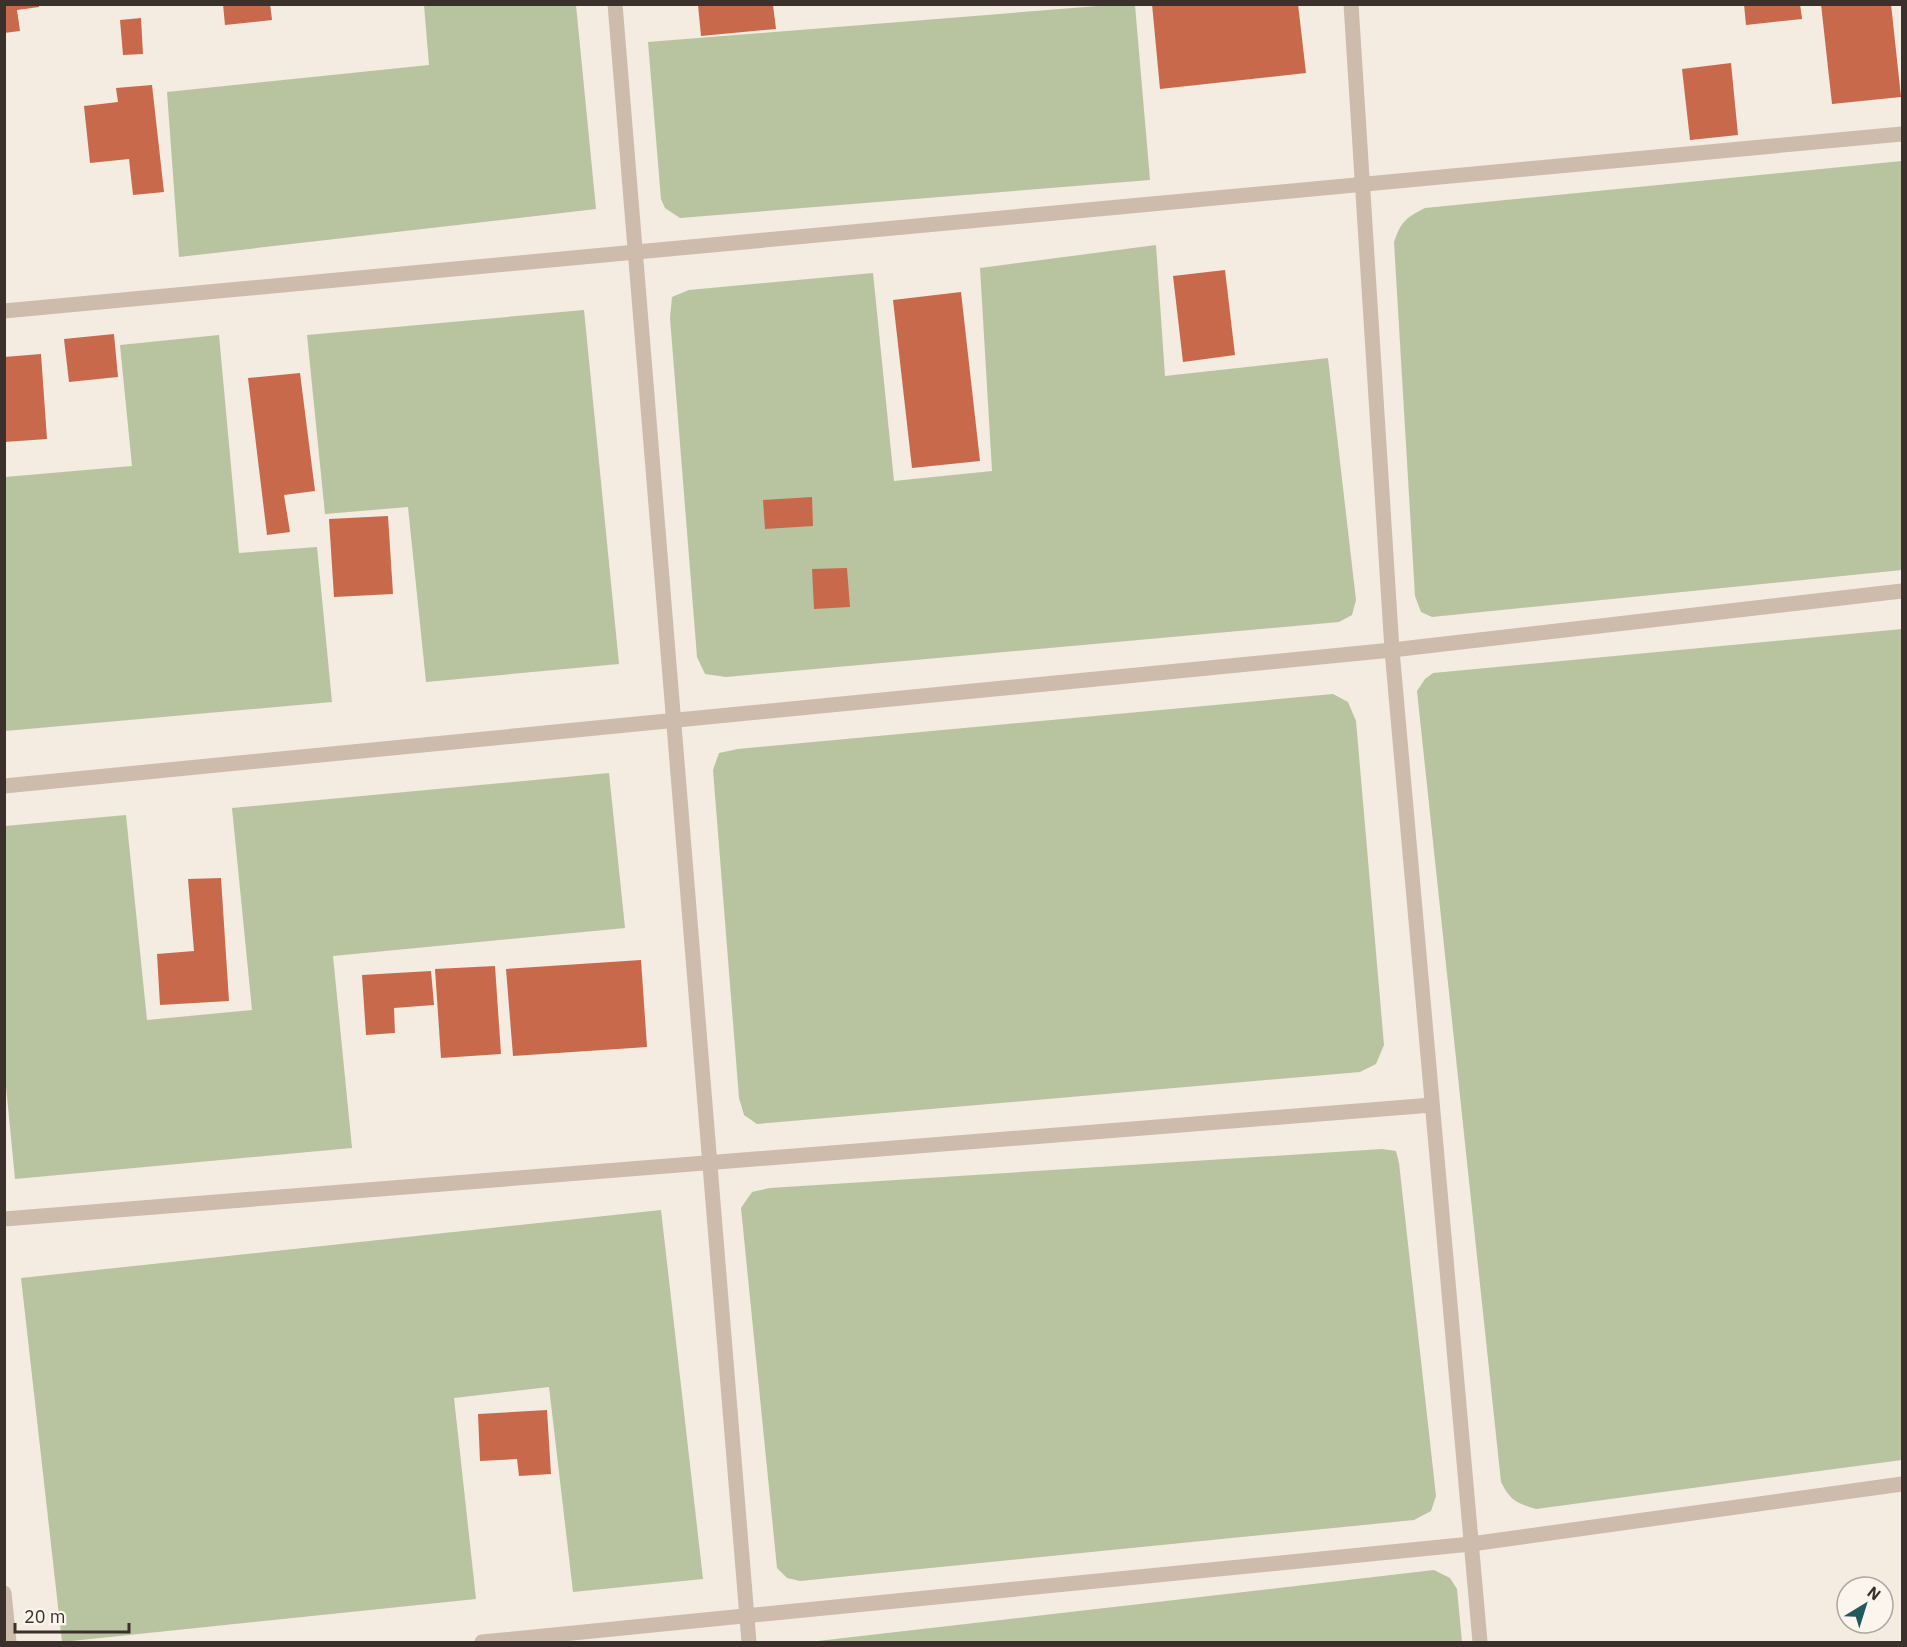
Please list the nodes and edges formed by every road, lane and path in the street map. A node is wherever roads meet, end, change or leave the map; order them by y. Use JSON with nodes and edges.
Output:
{"nodes":[{"id":1,"x":615,"y":4,"type":"edge"},
{"id":2,"x":1351,"y":4,"type":"edge"},
{"id":3,"x":1902,"y":134,"type":"edge"},
{"id":4,"x":1362,"y":184,"type":"junction"},
{"id":5,"x":635,"y":252,"type":"junction"},
{"id":6,"x":4,"y":311,"type":"edge"},
{"id":7,"x":1902,"y":591,"type":"edge"},
{"id":8,"x":1392,"y":650,"type":"junction"},
{"id":9,"x":673,"y":721,"type":"junction"},
{"id":10,"x":4,"y":786,"type":"edge"},
{"id":11,"x":1432,"y":1105,"type":"junction"},
{"id":12,"x":710,"y":1163,"type":"junction"},
{"id":13,"x":4,"y":1220,"type":"edge"},
{"id":14,"x":1902,"y":1484,"type":"edge"},
{"id":15,"x":1471,"y":1544,"type":"junction"},
{"id":16,"x":4,"y":1593,"type":"edge"},
{"id":17,"x":747,"y":1616,"type":"junction"},
{"id":18,"x":9,"y":1642,"type":"edge"},
{"id":19,"x":482,"y":1642,"type":"edge"},
{"id":20,"x":749,"y":1642,"type":"edge"},
{"id":21,"x":1480,"y":1642,"type":"edge"}],
"edges":[{"from":1,"to":5,"type":"street"},
{"from":2,"to":4,"type":"street"},
{"from":3,"to":4,"type":"street"},
{"from":4,"to":5,"type":"street"},
{"from":4,"to":8,"type":"street"},
{"from":5,"to":6,"type":"street"},
{"from":5,"to":9,"type":"street"},
{"from":7,"to":8,"type":"street"},
{"from":8,"to":9,"type":"street"},
{"from":8,"to":11,"type":"street"},
{"from":9,"to":10,"type":"street"},
{"from":9,"to":12,"type":"street"},
{"from":11,"to":12,"type":"street"},
{"from":11,"to":15,"type":"street"},
{"from":12,"to":13,"type":"street"},
{"from":12,"to":17,"type":"street"},
{"from":14,"to":15,"type":"street"},
{"from":15,"to":17,"type":"street"},
{"from":15,"to":21,"type":"street"},
{"from":16,"to":18,"type":"street"},
{"from":17,"to":19,"type":"street"},
{"from":17,"to":20,"type":"street"}]}
